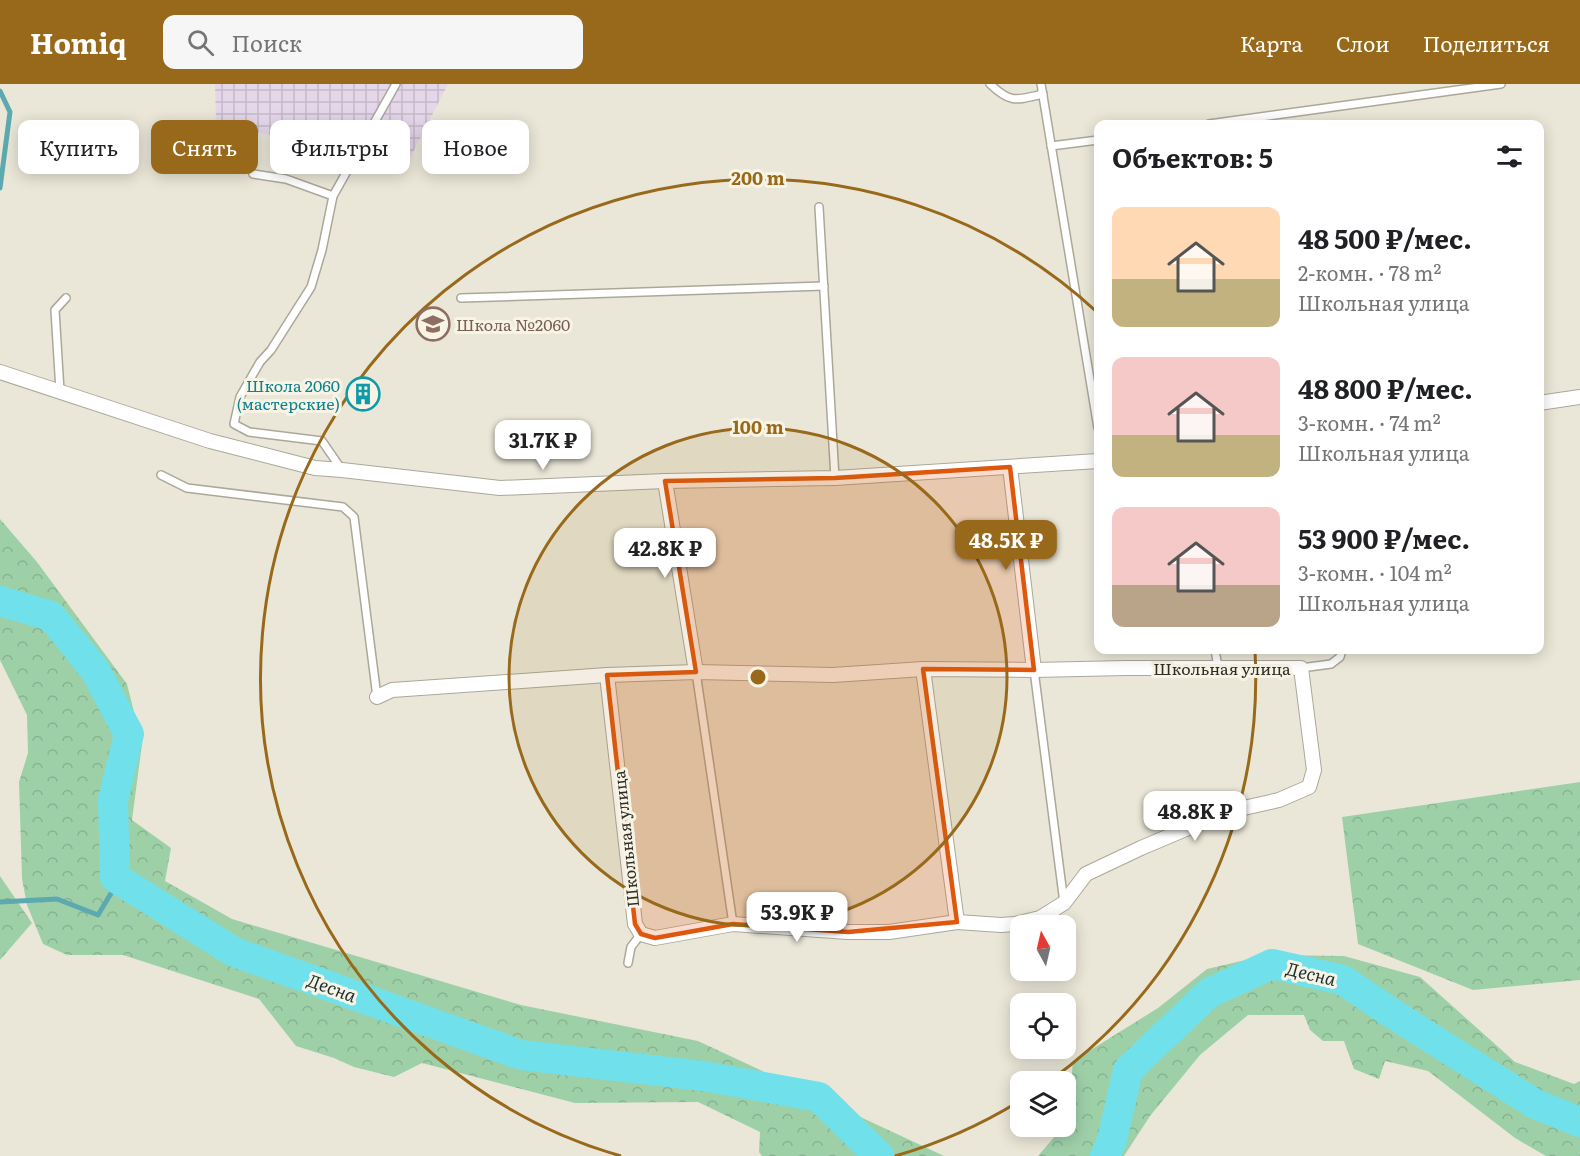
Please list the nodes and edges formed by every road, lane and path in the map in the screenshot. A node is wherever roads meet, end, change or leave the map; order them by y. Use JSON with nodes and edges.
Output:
{"nodes":[{"id":1,"x":396,"y":84,"type":"edge"},
{"id":2,"x":990,"y":84,"type":"edge"},
{"id":3,"x":1041,"y":84,"type":"edge"},
{"id":4,"x":1501,"y":84,"type":"edge"},
{"id":5,"x":1043,"y":94,"type":"junction"},
{"id":6,"x":1238,"y":120,"type":"edge"},
{"id":7,"x":1094,"y":141,"type":"edge"},
{"id":8,"x":1051,"y":146,"type":"junction"},
{"id":9,"x":254,"y":174,"type":"dead end"},
{"id":10,"x":333,"y":196,"type":"junction"},
{"id":11,"x":819,"y":207,"type":"dead end"},
{"id":12,"x":824,"y":286,"type":"junction"},
{"id":13,"x":66,"y":298,"type":"dead end"},
{"id":14,"x":461,"y":298,"type":"dead end"},
{"id":15,"x":0,"y":372,"type":"edge"},
{"id":16,"x":60,"y":392,"type":"junction"},
{"id":17,"x":1580,"y":397,"type":"edge"},
{"id":18,"x":1544,"y":402,"type":"edge"},
{"id":19,"x":1094,"y":404,"type":"edge"},
{"id":20,"x":1094,"y":461,"type":"edge"},
{"id":21,"x":1010,"y":467,"type":"junction"},
{"id":22,"x":342,"y":470,"type":"junction"},
{"id":23,"x":161,"y":475,"type":"dead end"},
{"id":24,"x":835,"y":478,"type":"junction"},
{"id":25,"x":665,"y":481,"type":"junction"},
{"id":26,"x":1216,"y":654,"type":"edge"},
{"id":27,"x":1341,"y":654,"type":"edge"},
{"id":28,"x":1218,"y":667,"type":"junction"},
{"id":29,"x":1301,"y":668,"type":"junction"},
{"id":30,"x":923,"y":669,"type":"junction"},
{"id":31,"x":1034,"y":670,"type":"junction"},
{"id":32,"x":696,"y":672,"type":"junction"},
{"id":33,"x":607,"y":675,"type":"junction"},
{"id":34,"x":377,"y":697,"type":"joint"},
{"id":35,"x":1064,"y":903,"type":"junction"},
{"id":36,"x":957,"y":922,"type":"junction"},
{"id":37,"x":733,"y":924,"type":"junction"},
{"id":38,"x":641,"y":934,"type":"junction"},
{"id":39,"x":628,"y":963,"type":"dead end"}],
"edges":[{"from":1,"to":10,"type":"lane"},
{"from":2,"to":5,"type":"lane"},
{"from":3,"to":5,"type":"lane"},
{"from":4,"to":6,"type":"lane"},
{"from":5,"to":8,"type":"lane"},
{"from":7,"to":8,"type":"lane"},
{"from":8,"to":19,"type":"lane"},
{"from":9,"to":10,"type":"lane"},
{"from":10,"to":22,"type":"lane"},
{"from":11,"to":12,"type":"lane"},
{"from":12,"to":14,"type":"lane"},
{"from":12,"to":24,"type":"lane"},
{"from":13,"to":16,"type":"lane"},
{"from":15,"to":16,"type":"street"},
{"from":16,"to":22,"type":"street"},
{"from":17,"to":18,"type":"street"},
{"from":20,"to":21,"type":"street"},
{"from":21,"to":24,"type":"street"},
{"from":21,"to":31,"type":"street"},
{"from":22,"to":25,"type":"street"},
{"from":23,"to":34,"type":"lane"},
{"from":24,"to":25,"type":"street"},
{"from":25,"to":32,"type":"street"},
{"from":26,"to":28,"type":"lane"},
{"from":27,"to":29,"type":"lane"},
{"from":28,"to":29,"type":"street","name":"Школьная улица"},
{"from":28,"to":31,"type":"street","name":"Школьная улица"},
{"from":29,"to":35,"type":"street","name":"Школьная улица"},
{"from":30,"to":31,"type":"street","name":"Школьная улица"},
{"from":30,"to":32,"type":"street","name":"Школьная улица"},
{"from":30,"to":36,"type":"street"},
{"from":31,"to":35,"type":"lane"},
{"from":32,"to":33,"type":"street","name":"Школьная улица"},
{"from":32,"to":37,"type":"lane"},
{"from":33,"to":34,"type":"street","name":"Школьная улица"},
{"from":33,"to":38,"type":"street","name":"Школьная улица"},
{"from":35,"to":36,"type":"street","name":"Школьная улица"},
{"from":36,"to":37,"type":"street","name":"Школьная улица"},
{"from":37,"to":38,"type":"street","name":"Школьная улица"},
{"from":38,"to":39,"type":"lane"}]}
